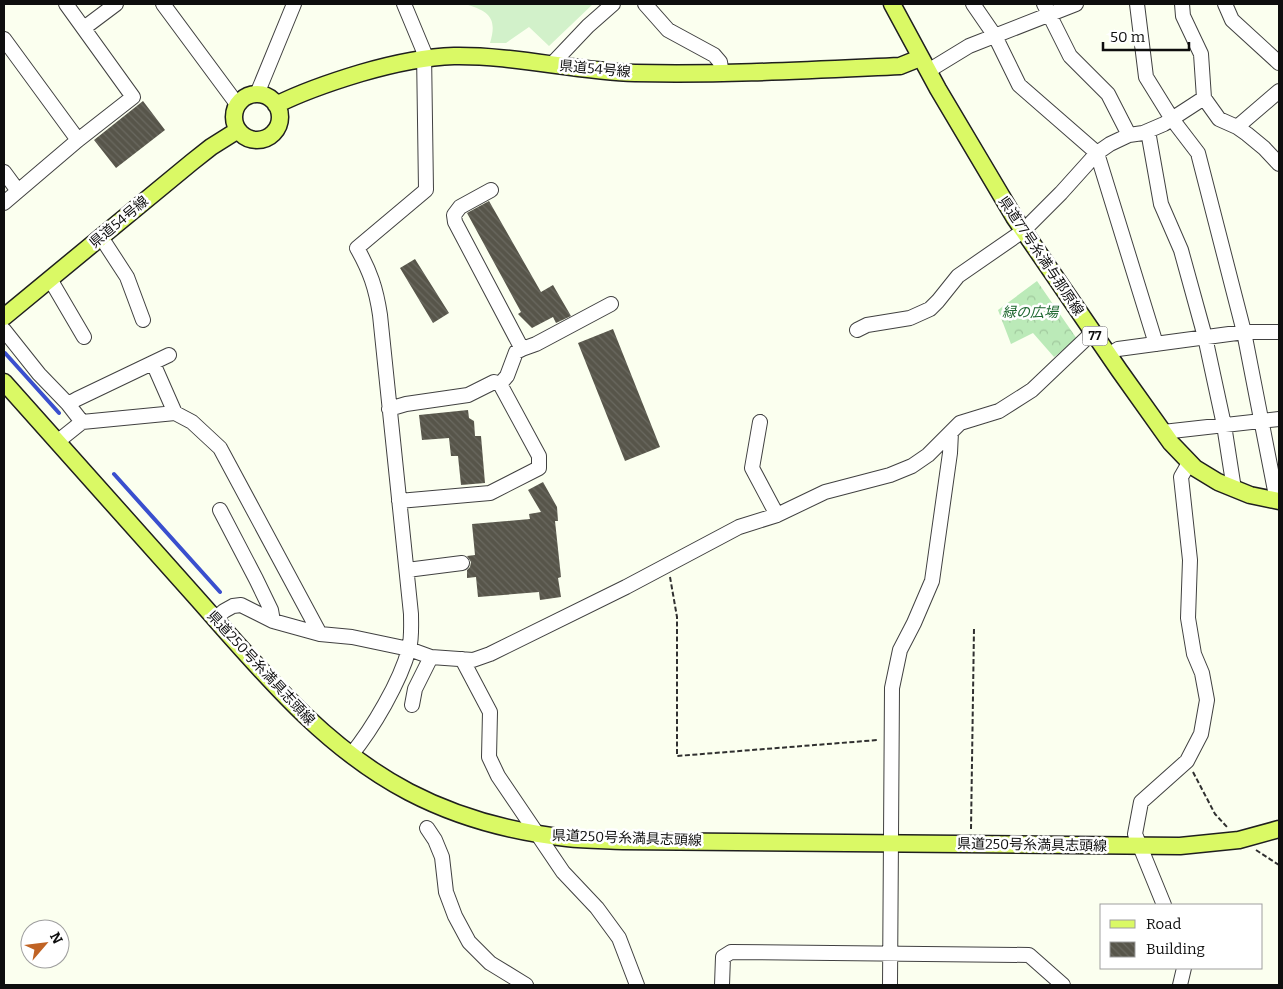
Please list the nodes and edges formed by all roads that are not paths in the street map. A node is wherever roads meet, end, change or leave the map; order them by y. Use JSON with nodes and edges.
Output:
{"nodes":[{"id":1,"x":66,"y":4,"type":"edge"},
{"id":2,"x":116,"y":4,"type":"edge"},
{"id":3,"x":163,"y":4,"type":"edge"},
{"id":4,"x":294,"y":4,"type":"edge"},
{"id":5,"x":404,"y":4,"type":"edge"},
{"id":6,"x":613,"y":4,"type":"edge"},
{"id":7,"x":645,"y":4,"type":"edge"},
{"id":8,"x":892,"y":4,"type":"edge"},
{"id":9,"x":973,"y":4,"type":"edge"},
{"id":10,"x":1076,"y":4,"type":"edge"},
{"id":11,"x":1137,"y":4,"type":"edge"},
{"id":12,"x":1182,"y":4,"type":"edge"},
{"id":13,"x":1225,"y":4,"type":"edge"},
{"id":14,"x":1046,"y":9,"type":"edge"},
{"id":15,"x":84,"y":28,"type":"junction"},
{"id":16,"x":995,"y":36,"type":"junction"},
{"id":17,"x":4,"y":39,"type":"edge"},
{"id":18,"x":424,"y":59,"type":"junction"},
{"id":19,"x":1279,"y":62,"type":"edge"},
{"id":20,"x":551,"y":65,"type":"junction"},
{"id":21,"x":924,"y":65,"type":"junction"},
{"id":22,"x":722,"y":74,"type":"junction"},
{"id":23,"x":1279,"y":91,"type":"edge"},
{"id":24,"x":257,"y":94,"type":"junction"},
{"id":25,"x":1204,"y":98,"type":"junction"},
{"id":26,"x":237,"y":104,"type":"junction"},
{"id":27,"x":276,"y":105,"type":"junction"},
{"id":28,"x":1172,"y":119,"type":"junction"},
{"id":29,"x":1237,"y":127,"type":"junction"},
{"id":30,"x":238,"y":130,"type":"junction"},
{"id":31,"x":1148,"y":131,"type":"junction"},
{"id":32,"x":1129,"y":134,"type":"junction"},
{"id":33,"x":78,"y":140,"type":"junction"},
{"id":34,"x":1097,"y":153,"type":"junction"},
{"id":35,"x":1279,"y":164,"type":"edge"},
{"id":36,"x":4,"y":172,"type":"edge"},
{"id":37,"x":491,"y":190,"type":"dead end"},
{"id":38,"x":18,"y":191,"type":"junction"},
{"id":39,"x":4,"y":203,"type":"edge"},
{"id":40,"x":1023,"y":231,"type":"junction"},
{"id":41,"x":101,"y":237,"type":"junction"},
{"id":42,"x":50,"y":279,"type":"junction"},
{"id":43,"x":610,"y":304,"type":"dead end"},
{"id":44,"x":4,"y":317,"type":"edge"},
{"id":45,"x":143,"y":320,"type":"dead end"},
{"id":46,"x":4,"y":330,"type":"edge"},
{"id":47,"x":857,"y":330,"type":"dead end"},
{"id":48,"x":1093,"y":332,"type":"junction"},
{"id":49,"x":1244,"y":332,"type":"junction"},
{"id":50,"x":1279,"y":332,"type":"edge"},
{"id":51,"x":84,"y":337,"type":"dead end"},
{"id":52,"x":1205,"y":337,"type":"junction"},
{"id":53,"x":1156,"y":344,"type":"junction"},
{"id":54,"x":522,"y":349,"type":"junction"},
{"id":55,"x":1108,"y":355,"type":"junction"},
{"id":56,"x":169,"y":356,"type":"dead end"},
{"id":57,"x":153,"y":363,"type":"junction"},
{"id":58,"x":4,"y":382,"type":"edge"},
{"id":59,"x":500,"y":384,"type":"junction"},
{"id":60,"x":68,"y":404,"type":"junction"},
{"id":61,"x":389,"y":409,"type":"junction"},
{"id":62,"x":175,"y":413,"type":"junction"},
{"id":63,"x":1279,"y":419,"type":"edge"},
{"id":64,"x":1262,"y":421,"type":"junction"},
{"id":65,"x":82,"y":422,"type":"junction"},
{"id":66,"x":760,"y":422,"type":"dead end"},
{"id":67,"x":1224,"y":425,"type":"junction"},
{"id":68,"x":951,"y":432,"type":"junction"},
{"id":69,"x":1163,"y":432,"type":"junction"},
{"id":70,"x":57,"y":442,"type":"junction"},
{"id":71,"x":1189,"y":462,"type":"junction"},
{"id":72,"x":1234,"y":489,"type":"junction"},
{"id":73,"x":399,"y":501,"type":"junction"},
{"id":74,"x":1278,"y":501,"type":"edge"},
{"id":75,"x":220,"y":510,"type":"dead end"},
{"id":76,"x":778,"y":515,"type":"junction"},
{"id":77,"x":462,"y":563,"type":"dead end"},
{"id":78,"x":406,"y":570,"type":"junction"},
{"id":79,"x":215,"y":619,"type":"junction"},
{"id":80,"x":273,"y":621,"type":"junction"},
{"id":81,"x":320,"y":634,"type":"junction"},
{"id":82,"x":409,"y":649,"type":"junction"},
{"id":83,"x":431,"y":657,"type":"junction"},
{"id":84,"x":462,"y":659,"type":"junction"},
{"id":85,"x":412,"y":705,"type":"dead end"},
{"id":86,"x":351,"y":755,"type":"junction"},
{"id":87,"x":427,"y":828,"type":"dead end"},
{"id":88,"x":1279,"y":829,"type":"edge"},
{"id":89,"x":536,"y":833,"type":"junction"},
{"id":90,"x":892,"y":843,"type":"junction"},
{"id":91,"x":1139,"y":846,"type":"junction"},
{"id":92,"x":1164,"y":904,"type":"edge"},
{"id":93,"x":890,"y":954,"type":"junction"},
{"id":94,"x":1184,"y":969,"type":"edge"},
{"id":95,"x":526,"y":985,"type":"edge"},
{"id":96,"x":636,"y":985,"type":"edge"},
{"id":97,"x":722,"y":985,"type":"edge"},
{"id":98,"x":890,"y":985,"type":"edge"},
{"id":99,"x":1063,"y":985,"type":"edge"},
{"id":100,"x":1180,"y":985,"type":"edge"}],
"edges":[{"from":1,"to":15,"type":"street"},
{"from":2,"to":15,"type":"street"},
{"from":3,"to":26,"type":"street"},
{"from":4,"to":24,"type":"street"},
{"from":5,"to":18,"type":"street"},
{"from":6,"to":20,"type":"street"},
{"from":7,"to":22,"type":"street"},
{"from":8,"to":21,"type":"main road","name":"県道77号糸満与那原線","number":"77"},
{"from":9,"to":16,"type":"street"},
{"from":10,"to":14,"type":"street"},
{"from":11,"to":28,"type":"street"},
{"from":12,"to":25,"type":"street"},
{"from":13,"to":19,"type":"street"},
{"from":14,"to":16,"type":"street"},
{"from":14,"to":32,"type":"street"},
{"from":15,"to":33,"type":"street"},
{"from":16,"to":21,"type":"street"},
{"from":16,"to":34,"type":"street"},
{"from":17,"to":33,"type":"street"},
{"from":18,"to":20,"type":"main road","name":"県道54号線"},
{"from":18,"to":27,"type":"main road","name":"県道54号線"},
{"from":18,"to":61,"type":"street"},
{"from":20,"to":22,"type":"main road","name":"県道54号線"},
{"from":21,"to":22,"type":"main road","name":"県道54号線"},
{"from":21,"to":40,"type":"main road","name":"県道77号糸満与那原線","number":"77"},
{"from":23,"to":29,"type":"street"},
{"from":24,"to":26,"type":"main road"},
{"from":24,"to":27,"type":"main road"},
{"from":25,"to":28,"type":"street"},
{"from":25,"to":29,"type":"street"},
{"from":26,"to":30,"type":"main road"},
{"from":27,"to":30,"type":"main road"},
{"from":28,"to":31,"type":"street"},
{"from":28,"to":49,"type":"street"},
{"from":29,"to":35,"type":"street"},
{"from":30,"to":41,"type":"main road","name":"県道54号線"},
{"from":31,"to":32,"type":"street"},
{"from":31,"to":52,"type":"street"},
{"from":32,"to":34,"type":"street"},
{"from":33,"to":38,"type":"street"},
{"from":34,"to":40,"type":"street"},
{"from":34,"to":53,"type":"street"},
{"from":36,"to":38,"type":"street"},
{"from":37,"to":54,"type":"street"},
{"from":38,"to":39,"type":"street"},
{"from":40,"to":47,"type":"street"},
{"from":40,"to":48,"type":"main road","name":"県道77号糸満与那原線","number":"77"},
{"from":41,"to":42,"type":"main road","name":"県道54号線"},
{"from":41,"to":45,"type":"street"},
{"from":42,"to":44,"type":"main road","name":"県道54号線"},
{"from":42,"to":51,"type":"street"},
{"from":43,"to":54,"type":"street"},
{"from":46,"to":60,"type":"street"},
{"from":48,"to":55,"type":"main road","name":"県道77号糸満与那原線","number":"77"},
{"from":48,"to":68,"type":"street"},
{"from":49,"to":50,"type":"street"},
{"from":49,"to":52,"type":"street"},
{"from":49,"to":64,"type":"street"},
{"from":52,"to":53,"type":"street"},
{"from":52,"to":67,"type":"street"},
{"from":53,"to":55,"type":"street"},
{"from":54,"to":59,"type":"street"},
{"from":55,"to":69,"type":"main road","name":"県道77号糸満与那原線","number":"77"},
{"from":56,"to":57,"type":"street"},
{"from":57,"to":60,"type":"street"},
{"from":57,"to":62,"type":"street"},
{"from":58,"to":70,"type":"main road","name":"県道250号糸満具志頭線"},
{"from":59,"to":61,"type":"street"},
{"from":59,"to":73,"type":"street"},
{"from":60,"to":65,"type":"street"},
{"from":61,"to":73,"type":"street"},
{"from":62,"to":65,"type":"street"},
{"from":62,"to":81,"type":"street"},
{"from":63,"to":64,"type":"street"},
{"from":64,"to":67,"type":"street"},
{"from":64,"to":74,"type":"street"},
{"from":65,"to":70,"type":"street"},
{"from":66,"to":76,"type":"street"},
{"from":67,"to":69,"type":"street"},
{"from":67,"to":72,"type":"street"},
{"from":68,"to":76,"type":"street"},
{"from":68,"to":90,"type":"street"},
{"from":69,"to":71,"type":"main road","name":"県道77号糸満与那原線","number":"77"},
{"from":70,"to":79,"type":"main road","name":"県道250号糸満具志頭線"},
{"from":71,"to":72,"type":"main road","name":"県道77号糸満与那原線","number":"77"},
{"from":71,"to":91,"type":"street"},
{"from":72,"to":74,"type":"main road","name":"県道77号糸満与那原線","number":"77"},
{"from":73,"to":78,"type":"street"},
{"from":75,"to":80,"type":"street"},
{"from":76,"to":84,"type":"street"},
{"from":77,"to":78,"type":"street"},
{"from":78,"to":82,"type":"street"},
{"from":79,"to":80,"type":"street"},
{"from":79,"to":86,"type":"main road","name":"県道250号糸満具志頭線"},
{"from":80,"to":81,"type":"street"},
{"from":81,"to":82,"type":"street"},
{"from":82,"to":83,"type":"street"},
{"from":82,"to":86,"type":"street"},
{"from":83,"to":84,"type":"street"},
{"from":83,"to":85,"type":"street"},
{"from":84,"to":89,"type":"street"},
{"from":86,"to":89,"type":"main road","name":"県道250号糸満具志頭線"},
{"from":87,"to":95,"type":"street"},
{"from":88,"to":91,"type":"main road","name":"県道250号糸満具志頭線"},
{"from":89,"to":90,"type":"main road","name":"県道250号糸満具志頭線"},
{"from":89,"to":96,"type":"street"},
{"from":90,"to":91,"type":"main road","name":"県道250号糸満具志頭線"},
{"from":90,"to":93,"type":"street"},
{"from":91,"to":92,"type":"street"},
{"from":93,"to":97,"type":"street"},
{"from":93,"to":98,"type":"street"},
{"from":93,"to":99,"type":"street"},
{"from":94,"to":100,"type":"street"}]}
